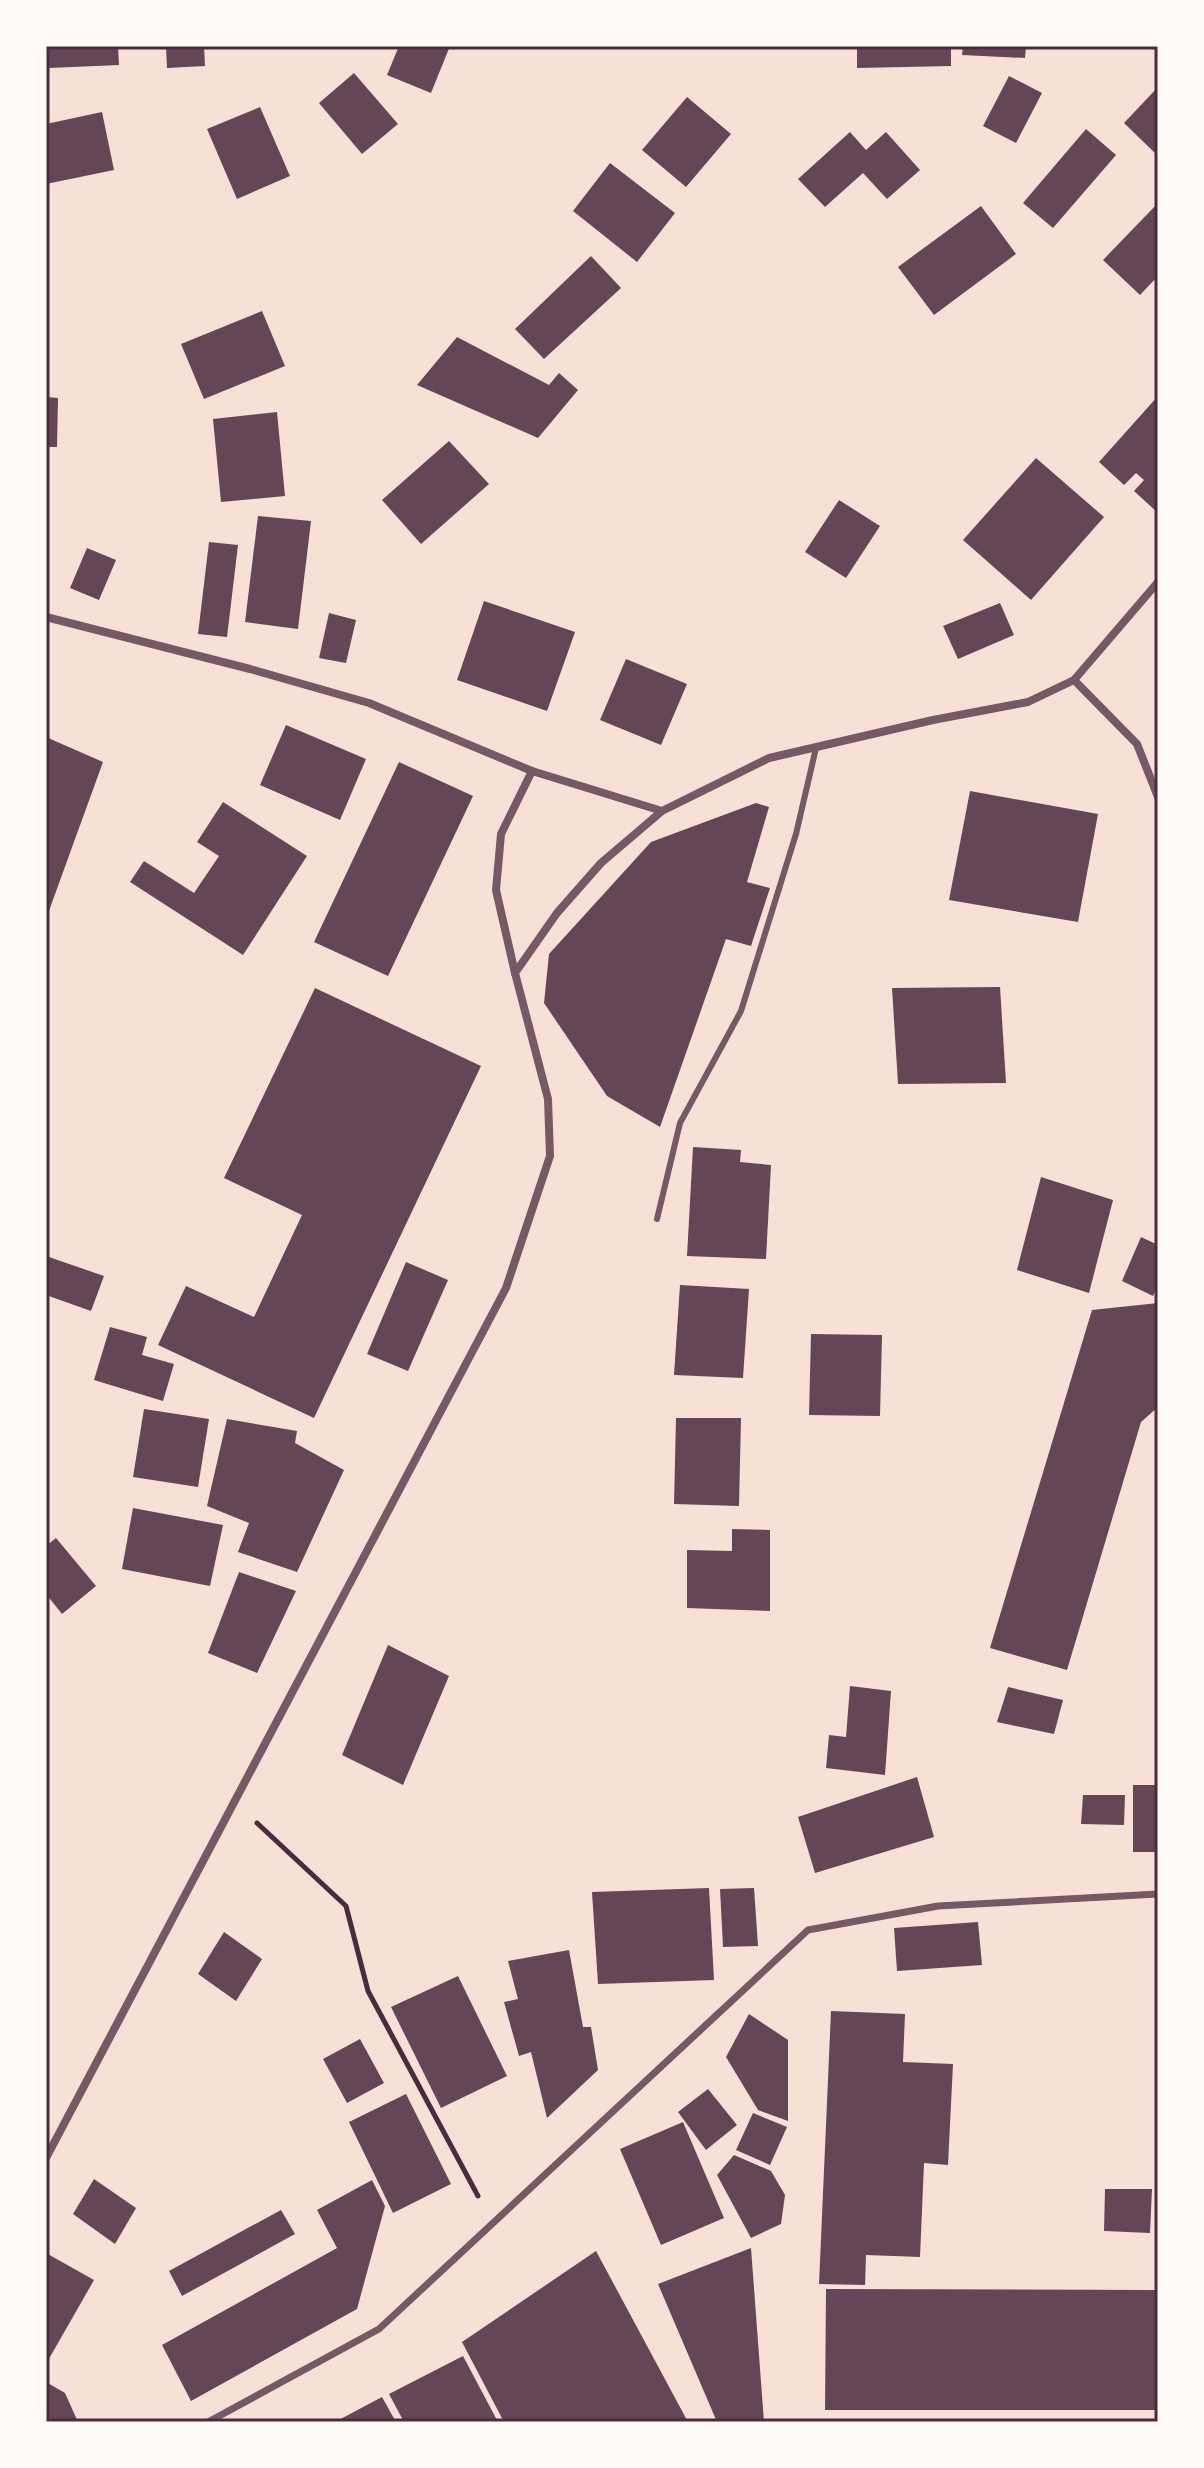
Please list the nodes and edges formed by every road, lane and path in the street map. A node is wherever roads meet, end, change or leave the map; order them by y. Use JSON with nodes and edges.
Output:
{"nodes":[{"id":1,"x":1158,"y":582,"type":"edge"},
{"id":2,"x":46,"y":617,"type":"edge"},
{"id":3,"x":1074,"y":680,"type":"junction"},
{"id":4,"x":816,"y":748,"type":"junction"},
{"id":5,"x":532,"y":771,"type":"junction"},
{"id":6,"x":1158,"y":797,"type":"edge"},
{"id":7,"x":662,"y":811,"type":"junction"},
{"id":8,"x":515,"y":973,"type":"junction"},
{"id":9,"x":657,"y":1219,"type":"dead end"},
{"id":10,"x":234,"y":1801,"type":"junction"},
{"id":11,"x":1158,"y":1894,"type":"edge"},
{"id":12,"x":46,"y":2158,"type":"edge"},
{"id":13,"x":494,"y":2225,"type":"junction"},
{"id":14,"x":208,"y":2422,"type":"edge"}],
"edges":[{"from":1,"to":3,"type":"street"},
{"from":2,"to":5,"type":"street"},
{"from":3,"to":4,"type":"street"},
{"from":3,"to":6,"type":"street"},
{"from":4,"to":7,"type":"street"},
{"from":4,"to":9,"type":"lane"},
{"from":5,"to":7,"type":"street"},
{"from":5,"to":8,"type":"street"},
{"from":7,"to":8,"type":"street"},
{"from":8,"to":10,"type":"street"},
{"from":10,"to":12,"type":"street"},
{"from":10,"to":13,"type":"path"},
{"from":11,"to":13,"type":"street"},
{"from":13,"to":14,"type":"street"}]}
